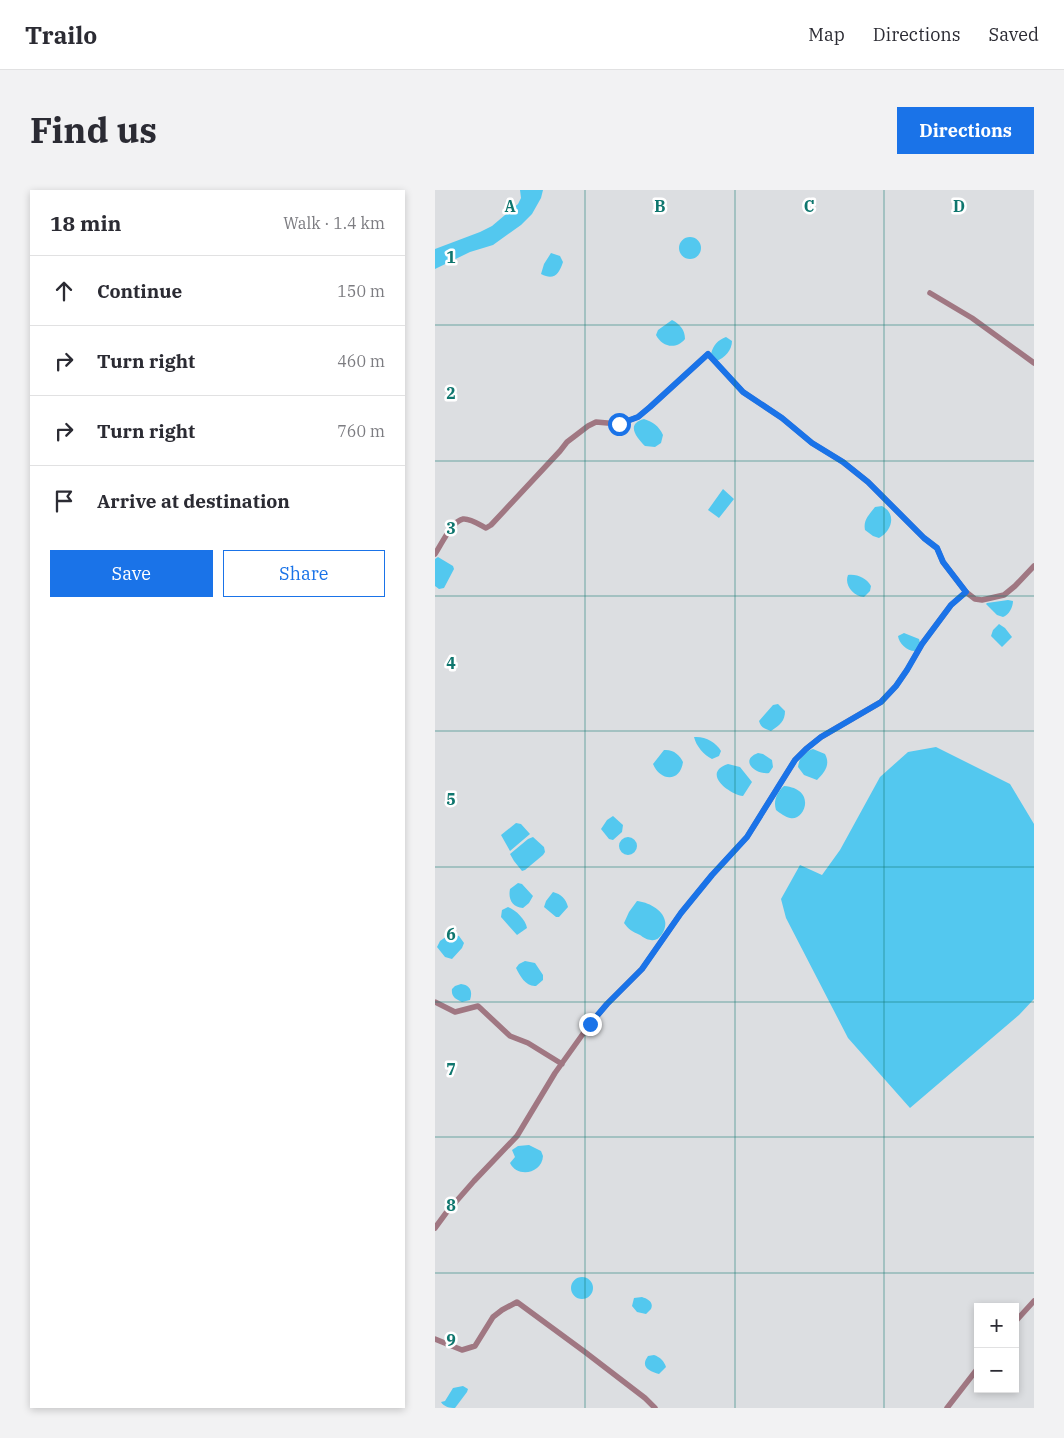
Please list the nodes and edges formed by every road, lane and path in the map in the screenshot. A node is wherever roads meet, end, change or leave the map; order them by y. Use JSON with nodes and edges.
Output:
{"nodes":[{"id":1,"x":929,"y":293,"type":"dead end"},
{"id":2,"x":1034,"y":362,"type":"edge"},
{"id":3,"x":435,"y":554,"type":"edge"},
{"id":4,"x":1034,"y":566,"type":"edge"},
{"id":5,"x":966,"y":592,"type":"junction"},
{"id":6,"x":435,"y":1002,"type":"edge"},
{"id":7,"x":561,"y":1064,"type":"junction"},
{"id":8,"x":435,"y":1228,"type":"edge"},
{"id":9,"x":1034,"y":1301,"type":"edge"},
{"id":10,"x":1019,"y":1318,"type":"edge"},
{"id":11,"x":435,"y":1339,"type":"edge"},
{"id":12,"x":974,"y":1373,"type":"edge"},
{"id":13,"x":655,"y":1408,"type":"edge"},
{"id":14,"x":947,"y":1408,"type":"edge"}],
"edges":[{"from":1,"to":2,"type":"street"},
{"from":3,"to":5,"type":"street"},
{"from":4,"to":5,"type":"street"},
{"from":5,"to":7,"type":"street"},
{"from":6,"to":7,"type":"street"},
{"from":7,"to":8,"type":"street"},
{"from":9,"to":10,"type":"street"},
{"from":11,"to":13,"type":"street"},
{"from":12,"to":14,"type":"street"}]}
